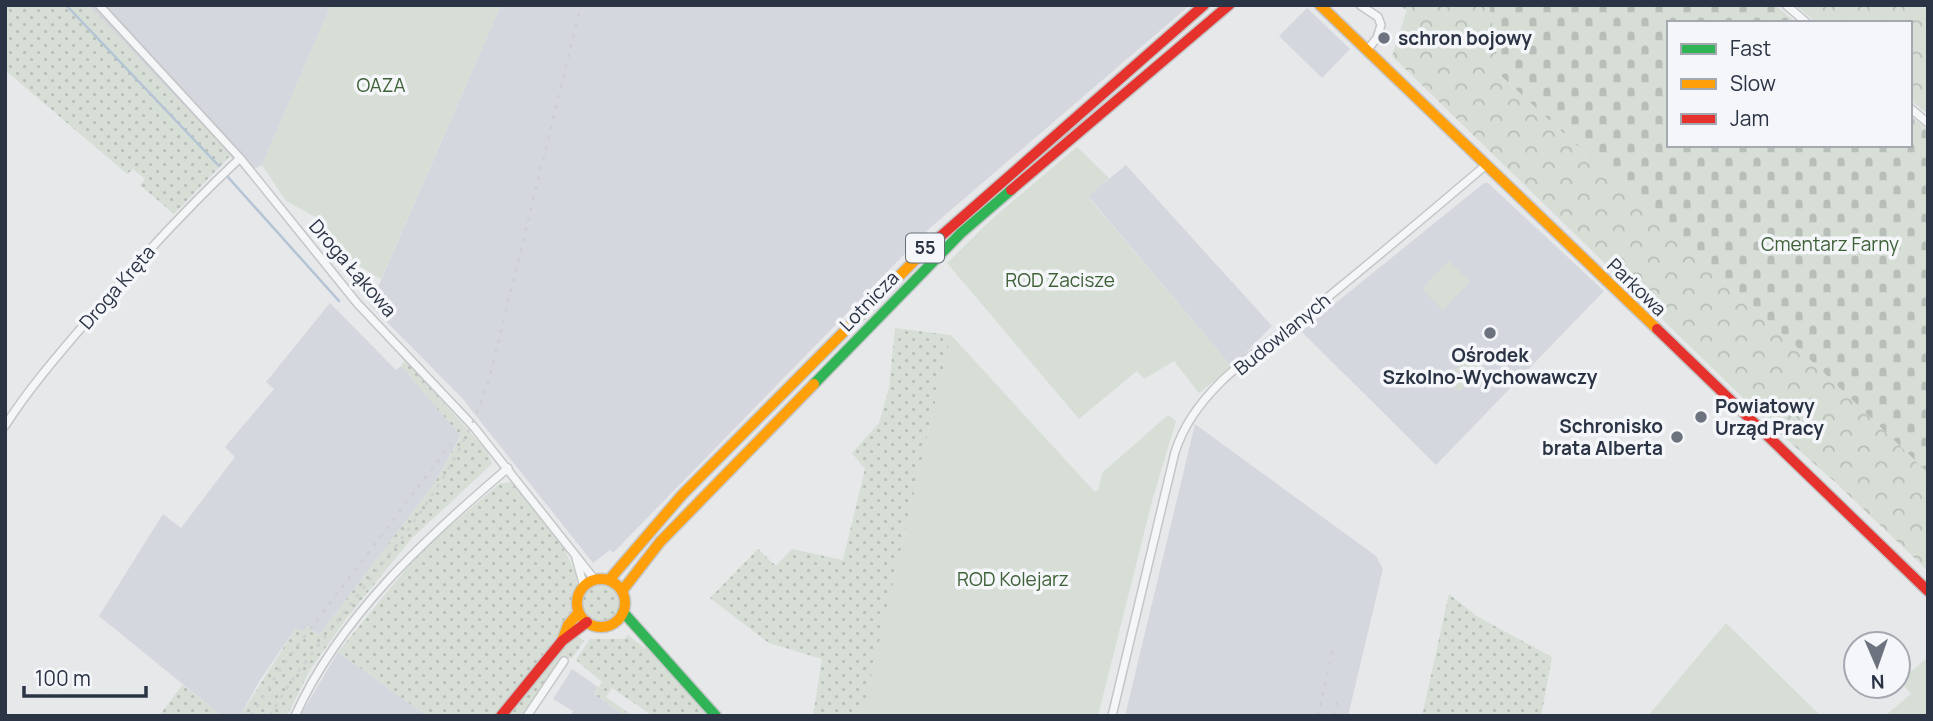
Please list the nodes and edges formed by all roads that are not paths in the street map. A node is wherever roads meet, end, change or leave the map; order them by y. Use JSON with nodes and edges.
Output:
{"nodes":[{"id":1,"x":99,"y":5,"type":"edge"},
{"id":2,"x":1204,"y":5,"type":"edge"},
{"id":3,"x":1229,"y":5,"type":"edge"},
{"id":4,"x":1360,"y":5,"type":"edge"},
{"id":5,"x":1786,"y":5,"type":"edge"},
{"id":6,"x":1321,"y":6,"type":"edge"},
{"id":7,"x":1805,"y":21,"type":"edge"},
{"id":8,"x":1367,"y":50,"type":"junction"},
{"id":9,"x":1912,"y":110,"type":"edge"},
{"id":10,"x":1928,"y":123,"type":"edge"},
{"id":11,"x":240,"y":158,"type":"junction"},
{"id":12,"x":1486,"y":165,"type":"junction"},
{"id":13,"x":5,"y":426,"type":"edge"},
{"id":14,"x":508,"y":468,"type":"junction"},
{"id":15,"x":575,"y":558,"type":"junction"},
{"id":16,"x":595,"y":580,"type":"junction"},
{"id":17,"x":609,"y":580,"type":"junction"},
{"id":18,"x":584,"y":587,"type":"junction"},
{"id":19,"x":622,"y":591,"type":"junction"},
{"id":20,"x":1928,"y":591,"type":"edge"},
{"id":21,"x":579,"y":612,"type":"junction"},
{"id":22,"x":623,"y":612,"type":"junction"},
{"id":23,"x":587,"y":622,"type":"junction"},
{"id":24,"x":615,"y":622,"type":"junction"},
{"id":25,"x":645,"y":638,"type":"junction"},
{"id":26,"x":562,"y":641,"type":"junction"},
{"id":27,"x":564,"y":661,"type":"dead end"},
{"id":28,"x":295,"y":716,"type":"edge"},
{"id":29,"x":501,"y":716,"type":"edge"},
{"id":30,"x":527,"y":716,"type":"edge"},
{"id":31,"x":716,"y":716,"type":"edge"},
{"id":32,"x":1112,"y":716,"type":"edge"}],
"edges":[{"from":1,"to":11,"type":"street","name":"Droga Łąkowa"},
{"from":2,"to":17,"type":"main road","name":"Lotnicza","number":"55"},
{"from":3,"to":19,"type":"main road","name":"Lotnicza","number":"55"},
{"from":4,"to":8,"type":"street"},
{"from":5,"to":7,"type":"street"},
{"from":6,"to":8,"type":"main road","name":"Parkowa"},
{"from":8,"to":12,"type":"main road","name":"Parkowa"},
{"from":9,"to":10,"type":"street"},
{"from":11,"to":13,"type":"street","name":"Droga Kręta"},
{"from":11,"to":14,"type":"street","name":"Droga Łąkowa"},
{"from":12,"to":20,"type":"main road","name":"Parkowa"},
{"from":12,"to":32,"type":"street","name":"Budowlanych"},
{"from":14,"to":15,"type":"street","name":"Droga Łąkowa"},
{"from":14,"to":28,"type":"street"},
{"from":15,"to":16,"type":"street","name":"Droga Łąkowa"},
{"from":15,"to":18,"type":"street","name":"Droga Łąkowa"},
{"from":16,"to":17,"type":"main road"},
{"from":16,"to":18,"type":"main road"},
{"from":17,"to":19,"type":"main road"},
{"from":18,"to":21,"type":"main road"},
{"from":19,"to":22,"type":"main road"},
{"from":21,"to":23,"type":"main road"},
{"from":21,"to":26,"type":"main road"},
{"from":22,"to":24,"type":"main road"},
{"from":22,"to":25,"type":"main road"},
{"from":23,"to":24,"type":"main road"},
{"from":23,"to":26,"type":"main road"},
{"from":24,"to":25,"type":"main road"},
{"from":25,"to":31,"type":"main road"},
{"from":26,"to":29,"type":"main road"},
{"from":27,"to":30,"type":"street"}]}
